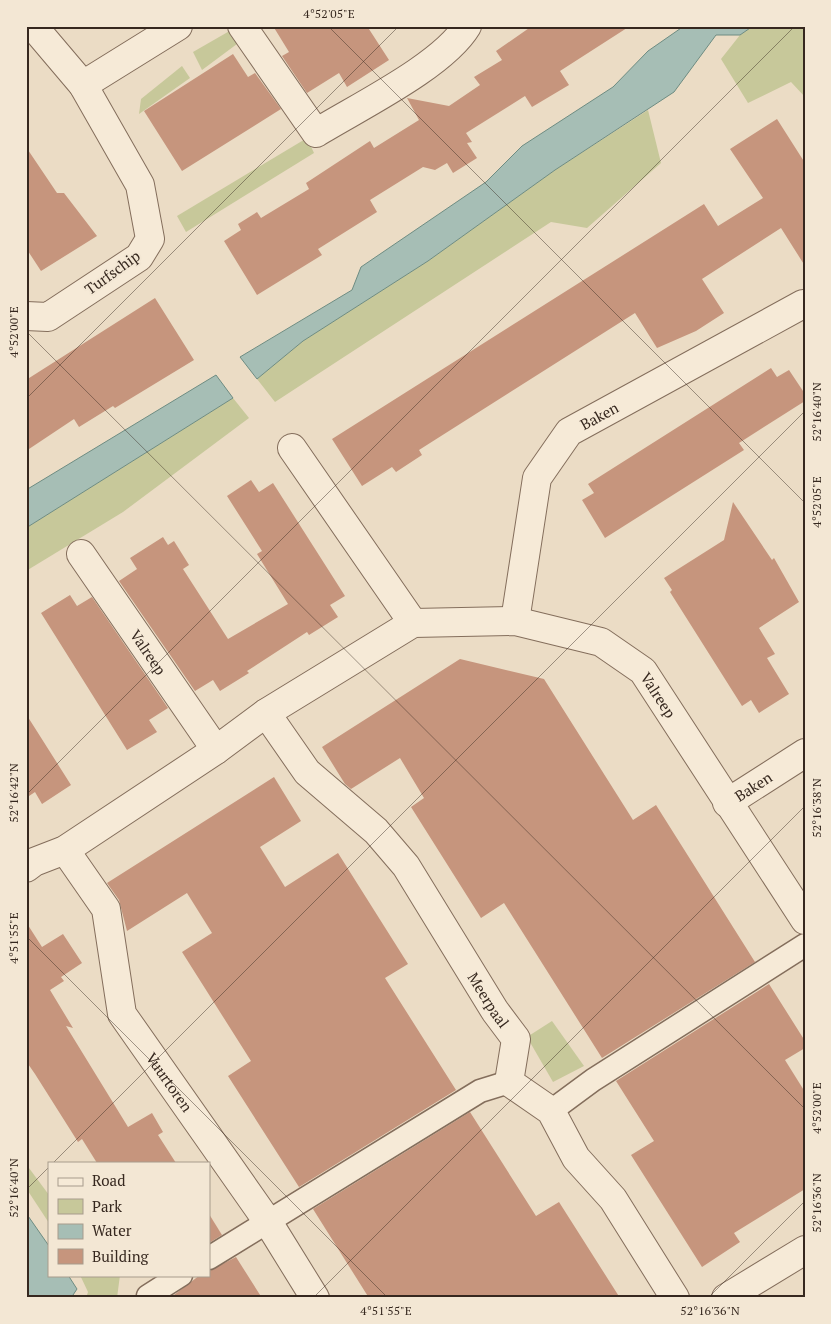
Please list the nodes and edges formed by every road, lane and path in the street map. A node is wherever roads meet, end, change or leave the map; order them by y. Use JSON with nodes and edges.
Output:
{"nodes":[{"id":1,"x":33,"y":26,"type":"edge"},
{"id":2,"x":178,"y":26,"type":"edge"},
{"id":3,"x":242,"y":26,"type":"edge"},
{"id":4,"x":467,"y":26,"type":"edge"},
{"id":5,"x":84,"y":85,"type":"junction"},
{"id":6,"x":805,"y":306,"type":"edge"},
{"id":7,"x":26,"y":316,"type":"edge"},
{"id":8,"x":292,"y":448,"type":"dead end"},
{"id":9,"x":81,"y":554,"type":"dead end"},
{"id":10,"x":515,"y":621,"type":"junction"},
{"id":11,"x":413,"y":623,"type":"junction"},
{"id":12,"x":266,"y":713,"type":"junction"},
{"id":13,"x":216,"y":750,"type":"junction"},
{"id":14,"x":805,"y":753,"type":"edge"},
{"id":15,"x":727,"y":803,"type":"junction"},
{"id":16,"x":65,"y":850,"type":"junction"},
{"id":17,"x":29,"y":860,"type":"edge"},
{"id":18,"x":805,"y":920,"type":"edge"},
{"id":19,"x":805,"y":945,"type":"edge"},
{"id":20,"x":510,"y":1082,"type":"junction"},
{"id":21,"x":551,"y":1111,"type":"junction"},
{"id":22,"x":268,"y":1222,"type":"junction"},
{"id":23,"x":805,"y":1250,"type":"edge"},
{"id":24,"x":210,"y":1257,"type":"edge"},
{"id":25,"x":179,"y":1276,"type":"edge"},
{"id":26,"x":148,"y":1296,"type":"dead end"},
{"id":27,"x":315,"y":1298,"type":"edge"},
{"id":28,"x":675,"y":1298,"type":"edge"},
{"id":29,"x":726,"y":1298,"type":"edge"}],
"edges":[{"from":1,"to":5,"type":"street","name":"Turfschip"},
{"from":2,"to":5,"type":"street"},
{"from":3,"to":4,"type":"street"},
{"from":5,"to":7,"type":"street","name":"Turfschip"},
{"from":6,"to":10,"type":"street","name":"Baken"},
{"from":8,"to":11,"type":"street"},
{"from":9,"to":13,"type":"street","name":"Valreep"},
{"from":10,"to":11,"type":"street","name":"Valreep"},
{"from":10,"to":15,"type":"street","name":"Valreep"},
{"from":11,"to":12,"type":"street"},
{"from":12,"to":13,"type":"street"},
{"from":12,"to":20,"type":"street","name":"Meerpaal"},
{"from":13,"to":16,"type":"street"},
{"from":14,"to":15,"type":"street","name":"Baken"},
{"from":15,"to":18,"type":"street","name":"Valreep"},
{"from":16,"to":17,"type":"street"},
{"from":16,"to":22,"type":"street","name":"Vuurtoren"},
{"from":19,"to":21,"type":"street"},
{"from":20,"to":21,"type":"street"},
{"from":20,"to":22,"type":"street"},
{"from":21,"to":28,"type":"street"},
{"from":22,"to":24,"type":"street"},
{"from":22,"to":27,"type":"street","name":"Vuurtoren"},
{"from":23,"to":29,"type":"street"},
{"from":25,"to":26,"type":"street"}]}
